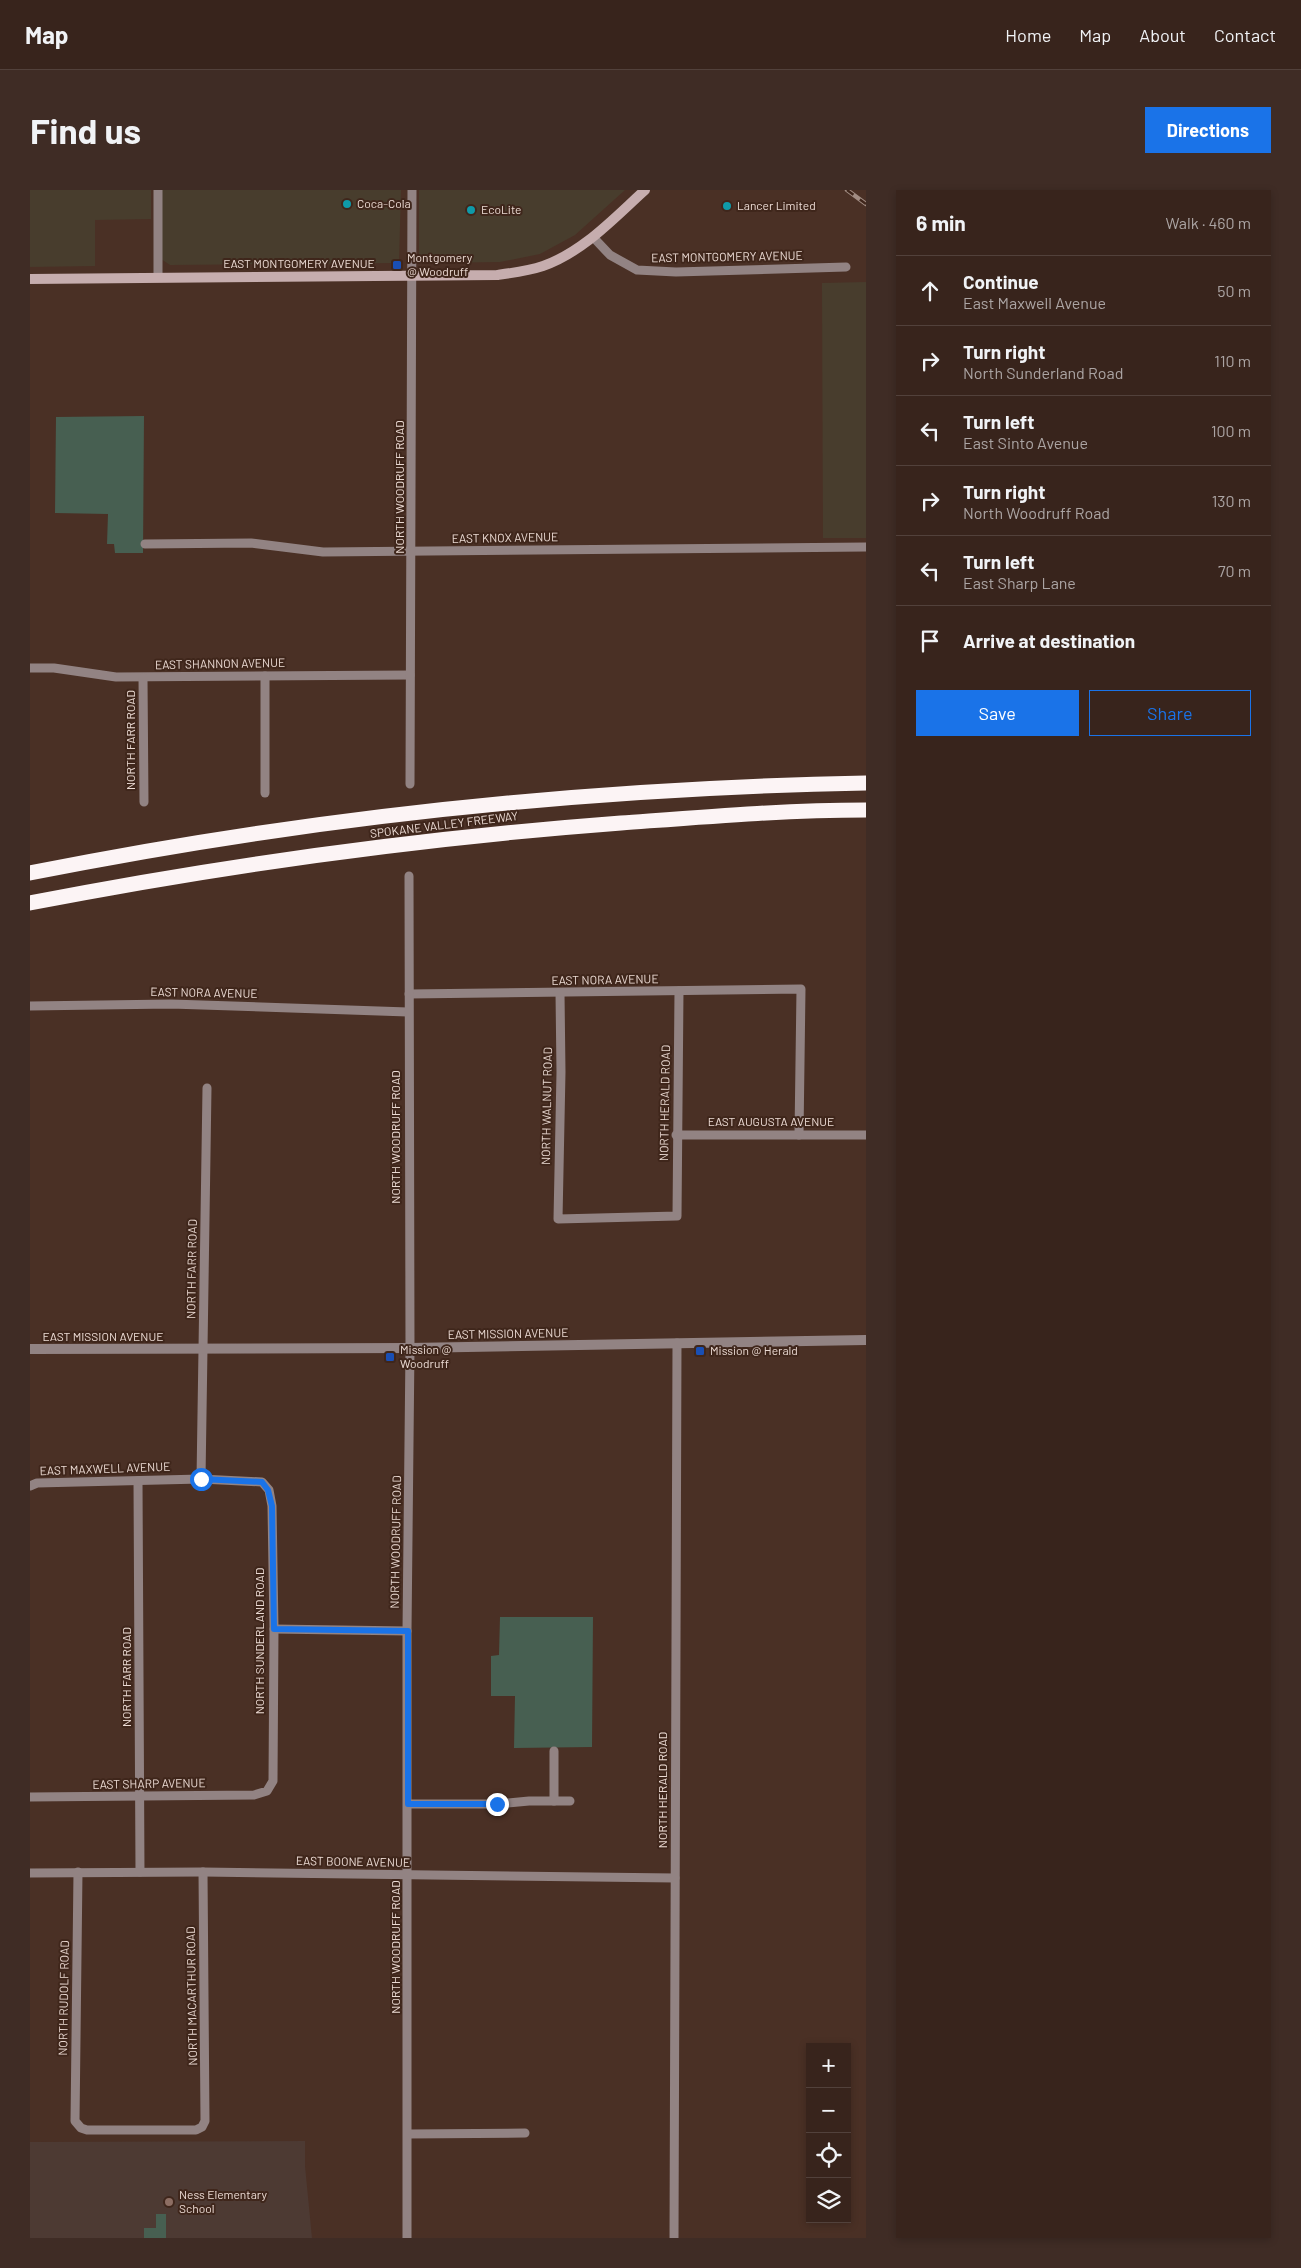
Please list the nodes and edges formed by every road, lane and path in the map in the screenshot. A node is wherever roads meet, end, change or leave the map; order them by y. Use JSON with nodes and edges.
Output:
{"nodes":[{"id":1,"x":158,"y":190,"type":"edge"},
{"id":2,"x":412,"y":190,"type":"edge"},
{"id":3,"x":645,"y":190,"type":"edge"},
{"id":4,"x":593,"y":237,"type":"junction"},
{"id":5,"x":846,"y":267,"type":"dead end"},
{"id":6,"x":413,"y":276,"type":"junction"},
{"id":7,"x":158,"y":277,"type":"junction"},
{"id":8,"x":30,"y":279,"type":"edge"},
{"id":9,"x":145,"y":544,"type":"dead end"},
{"id":10,"x":866,"y":547,"type":"edge"},
{"id":11,"x":412,"y":552,"type":"junction"},
{"id":12,"x":30,"y":668,"type":"edge"},
{"id":13,"x":410,"y":675,"type":"junction"},
{"id":14,"x":265,"y":676,"type":"junction"},
{"id":15,"x":143,"y":678,"type":"junction"},
{"id":16,"x":866,"y":783,"type":"edge"},
{"id":17,"x":410,"y":784,"type":"dead end"},
{"id":18,"x":265,"y":792,"type":"dead end"},
{"id":19,"x":144,"y":802,"type":"dead end"},
{"id":20,"x":866,"y":810,"type":"edge"},
{"id":21,"x":30,"y":874,"type":"edge"},
{"id":22,"x":409,"y":876,"type":"dead end"},
{"id":23,"x":30,"y":903,"type":"edge"},
{"id":24,"x":679,"y":991,"type":"junction"},
{"id":25,"x":409,"y":994,"type":"junction"},
{"id":26,"x":560,"y":994,"type":"junction"},
{"id":27,"x":30,"y":1006,"type":"edge"},
{"id":28,"x":408,"y":1012,"type":"junction"},
{"id":29,"x":207,"y":1088,"type":"dead end"},
{"id":30,"x":676,"y":1135,"type":"junction"},
{"id":31,"x":799,"y":1135,"type":"junction"},
{"id":32,"x":866,"y":1135,"type":"edge"},
{"id":33,"x":677,"y":1216,"type":"joint"},
{"id":34,"x":866,"y":1340,"type":"edge"},
{"id":35,"x":677,"y":1343,"type":"junction"},
{"id":36,"x":410,"y":1348,"type":"junction"},
{"id":37,"x":30,"y":1349,"type":"edge"},
{"id":38,"x":204,"y":1349,"type":"junction"},
{"id":39,"x":201,"y":1479,"type":"junction"},
{"id":40,"x":138,"y":1481,"type":"junction"},
{"id":41,"x":30,"y":1486,"type":"edge"},
{"id":42,"x":268,"y":1490,"type":"joint"},
{"id":43,"x":274,"y":1629,"type":"junction"},
{"id":44,"x":408,"y":1631,"type":"junction"},
{"id":45,"x":554,"y":1751,"type":"dead end"},
{"id":46,"x":267,"y":1791,"type":"joint"},
{"id":47,"x":30,"y":1797,"type":"edge"},
{"id":48,"x":140,"y":1797,"type":"junction"},
{"id":49,"x":554,"y":1801,"type":"junction"},
{"id":50,"x":570,"y":1801,"type":"dead end"},
{"id":51,"x":408,"y":1804,"type":"junction"},
{"id":52,"x":78,"y":1872,"type":"junction"},
{"id":53,"x":140,"y":1872,"type":"junction"},
{"id":54,"x":203,"y":1872,"type":"junction"},
{"id":55,"x":30,"y":1873,"type":"edge"},
{"id":56,"x":409,"y":1875,"type":"junction"},
{"id":57,"x":675,"y":1878,"type":"junction"},
{"id":58,"x":205,"y":2119,"type":"joint"},
{"id":59,"x":525,"y":2133,"type":"dead end"},
{"id":60,"x":408,"y":2134,"type":"junction"},
{"id":61,"x":407,"y":2238,"type":"edge"},
{"id":62,"x":674,"y":2238,"type":"edge"}],
"edges":[{"from":1,"to":7,"type":"street"},
{"from":2,"to":6,"type":"street","name":"NORTH WOODRUFF ROAD"},
{"from":3,"to":4,"type":"main road"},
{"from":4,"to":5,"type":"street","name":"EAST MONTGOMERY AVENUE"},
{"from":4,"to":6,"type":"main road","name":"EAST MONTGOMERY AVENUE"},
{"from":6,"to":7,"type":"main road","name":"EAST MONTGOMERY AVENUE"},
{"from":6,"to":11,"type":"street","name":"NORTH WOODRUFF ROAD"},
{"from":7,"to":8,"type":"main road","name":"EAST MONTGOMERY AVENUE"},
{"from":9,"to":11,"type":"street","name":"EAST KNOX AVENUE"},
{"from":10,"to":11,"type":"street","name":"EAST KNOX AVENUE"},
{"from":11,"to":13,"type":"street","name":"NORTH WOODRUFF ROAD"},
{"from":12,"to":15,"type":"street","name":"EAST SHANNON AVENUE"},
{"from":13,"to":14,"type":"street","name":"EAST SHANNON AVENUE"},
{"from":13,"to":17,"type":"street","name":"NORTH WOODRUFF ROAD"},
{"from":14,"to":15,"type":"street","name":"EAST SHANNON AVENUE"},
{"from":14,"to":18,"type":"street"},
{"from":15,"to":19,"type":"street","name":"NORTH FARR ROAD"},
{"from":16,"to":21,"type":"highway","name":"SPOKANE VALLEY FREEWAY"},
{"from":20,"to":23,"type":"highway","name":"SPOKANE VALLEY FREEWAY"},
{"from":22,"to":25,"type":"street","name":"NORTH WOODRUFF ROAD"},
{"from":24,"to":26,"type":"street","name":"EAST NORA AVENUE"},
{"from":24,"to":30,"type":"street","name":"NORTH HERALD ROAD"},
{"from":24,"to":31,"type":"street","name":"EAST NORA AVENUE"},
{"from":25,"to":26,"type":"street","name":"EAST NORA AVENUE"},
{"from":25,"to":28,"type":"street","name":"NORTH WOODRUFF ROAD"},
{"from":26,"to":33,"type":"street","name":"NORTH WALNUT ROAD"},
{"from":27,"to":28,"type":"street","name":"EAST NORA AVENUE"},
{"from":28,"to":36,"type":"street","name":"NORTH WOODRUFF ROAD"},
{"from":29,"to":38,"type":"street","name":"NORTH FARR ROAD"},
{"from":30,"to":31,"type":"street","name":"EAST AUGUSTA AVENUE"},
{"from":30,"to":33,"type":"street","name":"NORTH HERALD ROAD"},
{"from":31,"to":32,"type":"street","name":"EAST AUGUSTA AVENUE"},
{"from":34,"to":35,"type":"street","name":"EAST MISSION AVENUE"},
{"from":35,"to":36,"type":"street","name":"EAST MISSION AVENUE"},
{"from":35,"to":57,"type":"street","name":"NORTH HERALD ROAD"},
{"from":36,"to":38,"type":"street","name":"EAST MISSION AVENUE"},
{"from":36,"to":44,"type":"street","name":"NORTH WOODRUFF ROAD"},
{"from":37,"to":38,"type":"street","name":"EAST MISSION AVENUE"},
{"from":38,"to":39,"type":"street","name":"NORTH FARR ROAD"},
{"from":39,"to":40,"type":"street","name":"EAST MAXWELL AVENUE"},
{"from":39,"to":42,"type":"street","name":"EAST MAXWELL AVENUE"},
{"from":40,"to":41,"type":"street","name":"EAST MAXWELL AVENUE"},
{"from":40,"to":48,"type":"street","name":"NORTH FARR ROAD"},
{"from":42,"to":43,"type":"street","name":"NORTH SUNDERLAND ROAD"},
{"from":43,"to":44,"type":"street"},
{"from":43,"to":46,"type":"street","name":"NORTH SUNDERLAND ROAD"},
{"from":44,"to":51,"type":"street","name":"NORTH WOODRUFF ROAD"},
{"from":45,"to":49,"type":"street"},
{"from":46,"to":48,"type":"street","name":"EAST SHARP AVENUE"},
{"from":47,"to":48,"type":"street","name":"EAST SHARP AVENUE"},
{"from":48,"to":53,"type":"street","name":"NORTH FARR ROAD"},
{"from":49,"to":50,"type":"street"},
{"from":49,"to":51,"type":"street"},
{"from":51,"to":56,"type":"street","name":"NORTH WOODRUFF ROAD"},
{"from":52,"to":53,"type":"street","name":"EAST BOONE AVENUE"},
{"from":52,"to":55,"type":"street","name":"EAST BOONE AVENUE"},
{"from":52,"to":58,"type":"street","name":"NORTH RUDOLF ROAD"},
{"from":53,"to":54,"type":"street","name":"EAST BOONE AVENUE"},
{"from":54,"to":56,"type":"street","name":"EAST BOONE AVENUE"},
{"from":54,"to":58,"type":"street","name":"NORTH MACARTHUR ROAD"},
{"from":56,"to":57,"type":"street","name":"EAST BOONE AVENUE"},
{"from":56,"to":60,"type":"street","name":"NORTH WOODRUFF ROAD"},
{"from":57,"to":62,"type":"street","name":"NORTH HERALD ROAD"},
{"from":59,"to":60,"type":"street"},
{"from":60,"to":61,"type":"street","name":"NORTH WOODRUFF ROAD"}]}
